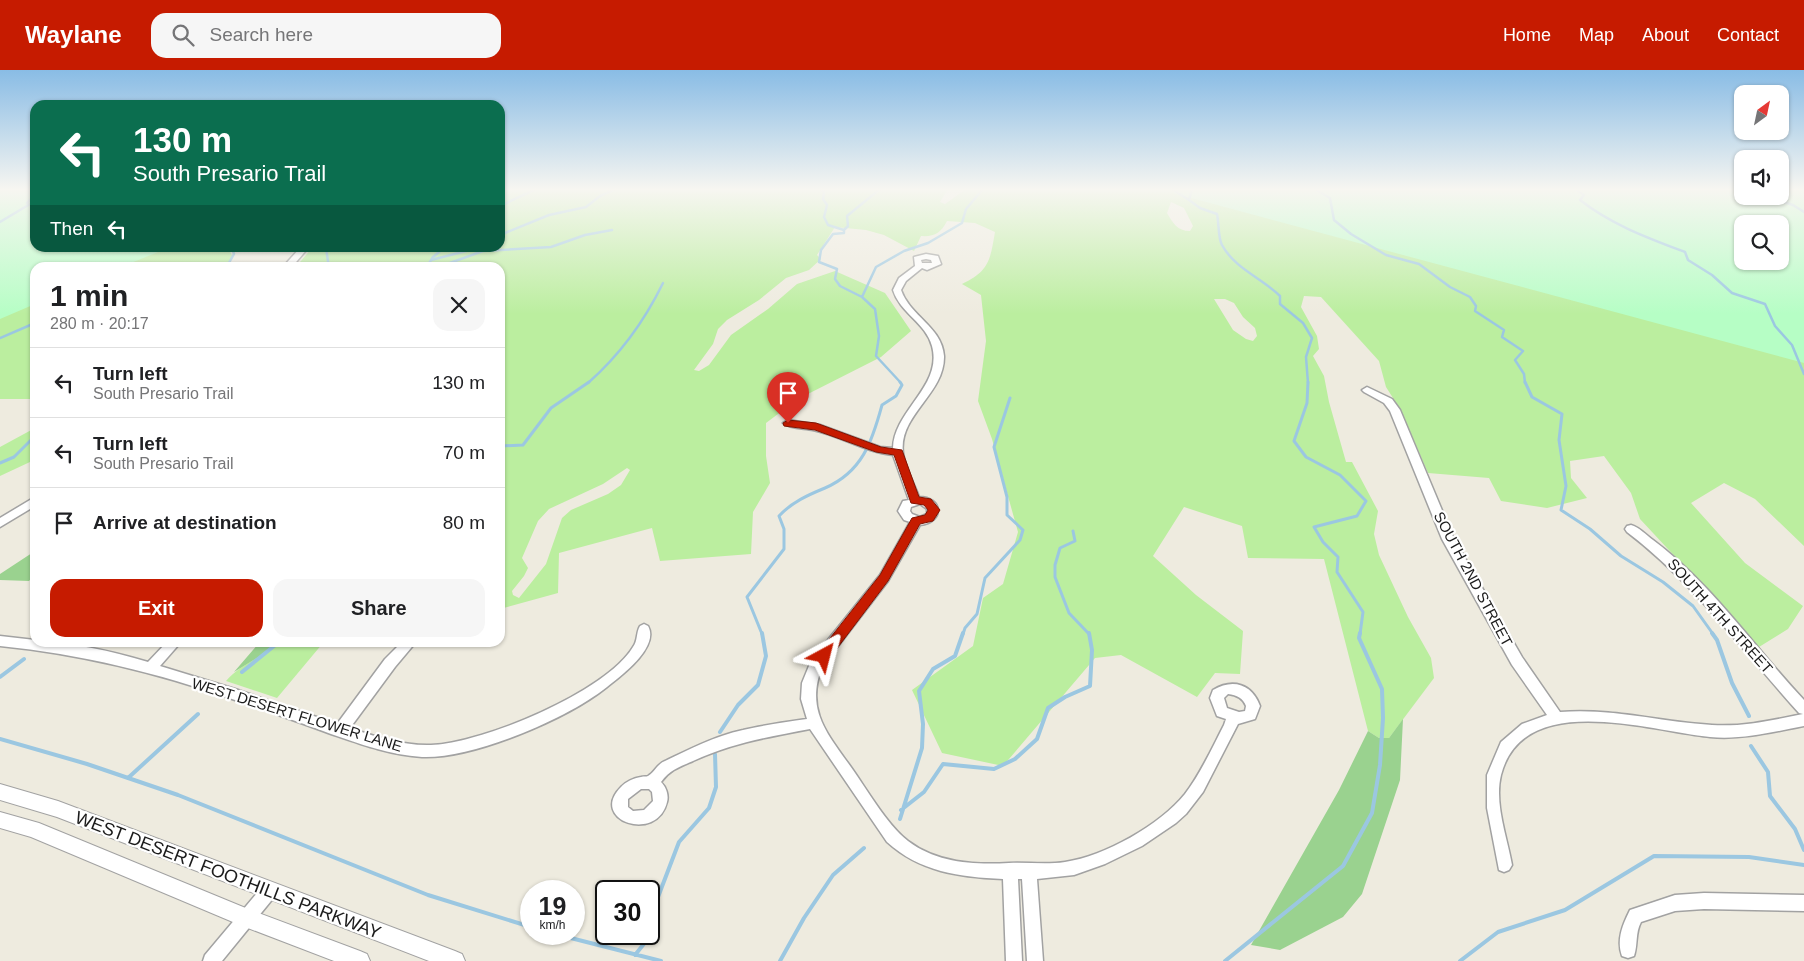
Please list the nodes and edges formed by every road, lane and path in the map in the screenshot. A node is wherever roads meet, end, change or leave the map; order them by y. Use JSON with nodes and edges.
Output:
{"nodes":[{"id":1,"x":300,"y":252,"type":"edge"},
{"id":2,"x":291,"y":262,"type":"edge"},
{"id":3,"x":920,"y":266,"type":"dead end"},
{"id":4,"x":1367,"y":390,"type":"dead end"},
{"id":5,"x":788,"y":423,"type":"dead end"},
{"id":6,"x":860,"y":443,"type":"joint"},
{"id":7,"x":898,"y":452,"type":"junction"},
{"id":8,"x":915,"y":500,"type":"junction"},
{"id":9,"x":30,"y":504,"type":"edge"},
{"id":10,"x":916,"y":520,"type":"junction"},
{"id":11,"x":0,"y":523,"type":"edge"},
{"id":12,"x":1630,"y":529,"type":"dead end"},
{"id":13,"x":644,"y":629,"type":"dead end"},
{"id":14,"x":0,"y":641,"type":"edge"},
{"id":15,"x":30,"y":644,"type":"edge"},
{"id":16,"x":58,"y":647,"type":"edge"},
{"id":17,"x":170,"y":647,"type":"edge"},
{"id":18,"x":405,"y":647,"type":"edge"},
{"id":19,"x":151,"y":667,"type":"junction"},
{"id":20,"x":1804,"y":709,"type":"edge"},
{"id":21,"x":1233,"y":718,"type":"dead end"},
{"id":22,"x":1556,"y":718,"type":"junction"},
{"id":23,"x":1804,"y":720,"type":"edge"},
{"id":24,"x":814,"y":723,"type":"junction"},
{"id":25,"x":340,"y":731,"type":"junction"},
{"id":26,"x":650,"y":784,"type":"dead end"},
{"id":27,"x":0,"y":792,"type":"edge"},
{"id":28,"x":0,"y":820,"type":"edge"},
{"id":29,"x":1504,"y":864,"type":"dead end"},
{"id":30,"x":1010,"y":870,"type":"junction"},
{"id":31,"x":1029,"y":871,"type":"junction"},
{"id":32,"x":269,"y":891,"type":"junction"},
{"id":33,"x":1804,"y":903,"type":"edge"},
{"id":34,"x":247,"y":918,"type":"junction"},
{"id":35,"x":1628,"y":950,"type":"dead end"},
{"id":36,"x":211,"y":961,"type":"edge"},
{"id":37,"x":360,"y":961,"type":"edge"},
{"id":38,"x":455,"y":961,"type":"edge"},
{"id":39,"x":1014,"y":961,"type":"edge"},
{"id":40,"x":1035,"y":961,"type":"edge"}],
"edges":[{"from":1,"to":2,"type":"street"},
{"from":3,"to":7,"type":"street"},
{"from":4,"to":22,"type":"street","name":"SOUTH 2ND STREET"},
{"from":5,"to":6,"type":"street"},
{"from":6,"to":7,"type":"street"},
{"from":7,"to":8,"type":"street"},
{"from":8,"to":10,"type":"street"},
{"from":8,"to":10,"type":"street"},
{"from":9,"to":11,"type":"street"},
{"from":10,"to":24,"type":"street"},
{"from":12,"to":20,"type":"street","name":"SOUTH 4TH STREET"},
{"from":13,"to":25,"type":"street","name":"WEST DESERT FLOWER LANE"},
{"from":14,"to":15,"type":"street","name":"WEST DESERT FLOWER LANE"},
{"from":16,"to":19,"type":"street","name":"WEST DESERT FLOWER LANE"},
{"from":17,"to":19,"type":"street"},
{"from":18,"to":25,"type":"street"},
{"from":19,"to":25,"type":"street","name":"WEST DESERT FLOWER LANE"},
{"from":21,"to":31,"type":"street"},
{"from":22,"to":23,"type":"street"},
{"from":22,"to":29,"type":"street"},
{"from":24,"to":26,"type":"street"},
{"from":24,"to":30,"type":"street"},
{"from":27,"to":32,"type":"street","name":"WEST DESERT FOOTHILLS PARKWAY"},
{"from":28,"to":34,"type":"street","name":"WEST DESERT FOOTHILLS PARKWAY"},
{"from":30,"to":31,"type":"street"},
{"from":30,"to":39,"type":"street"},
{"from":31,"to":40,"type":"street"},
{"from":32,"to":34,"type":"street"},
{"from":32,"to":38,"type":"street","name":"WEST DESERT FOOTHILLS PARKWAY"},
{"from":33,"to":35,"type":"street"},
{"from":34,"to":36,"type":"street"},
{"from":34,"to":37,"type":"street","name":"WEST DESERT FOOTHILLS PARKWAY"}]}
